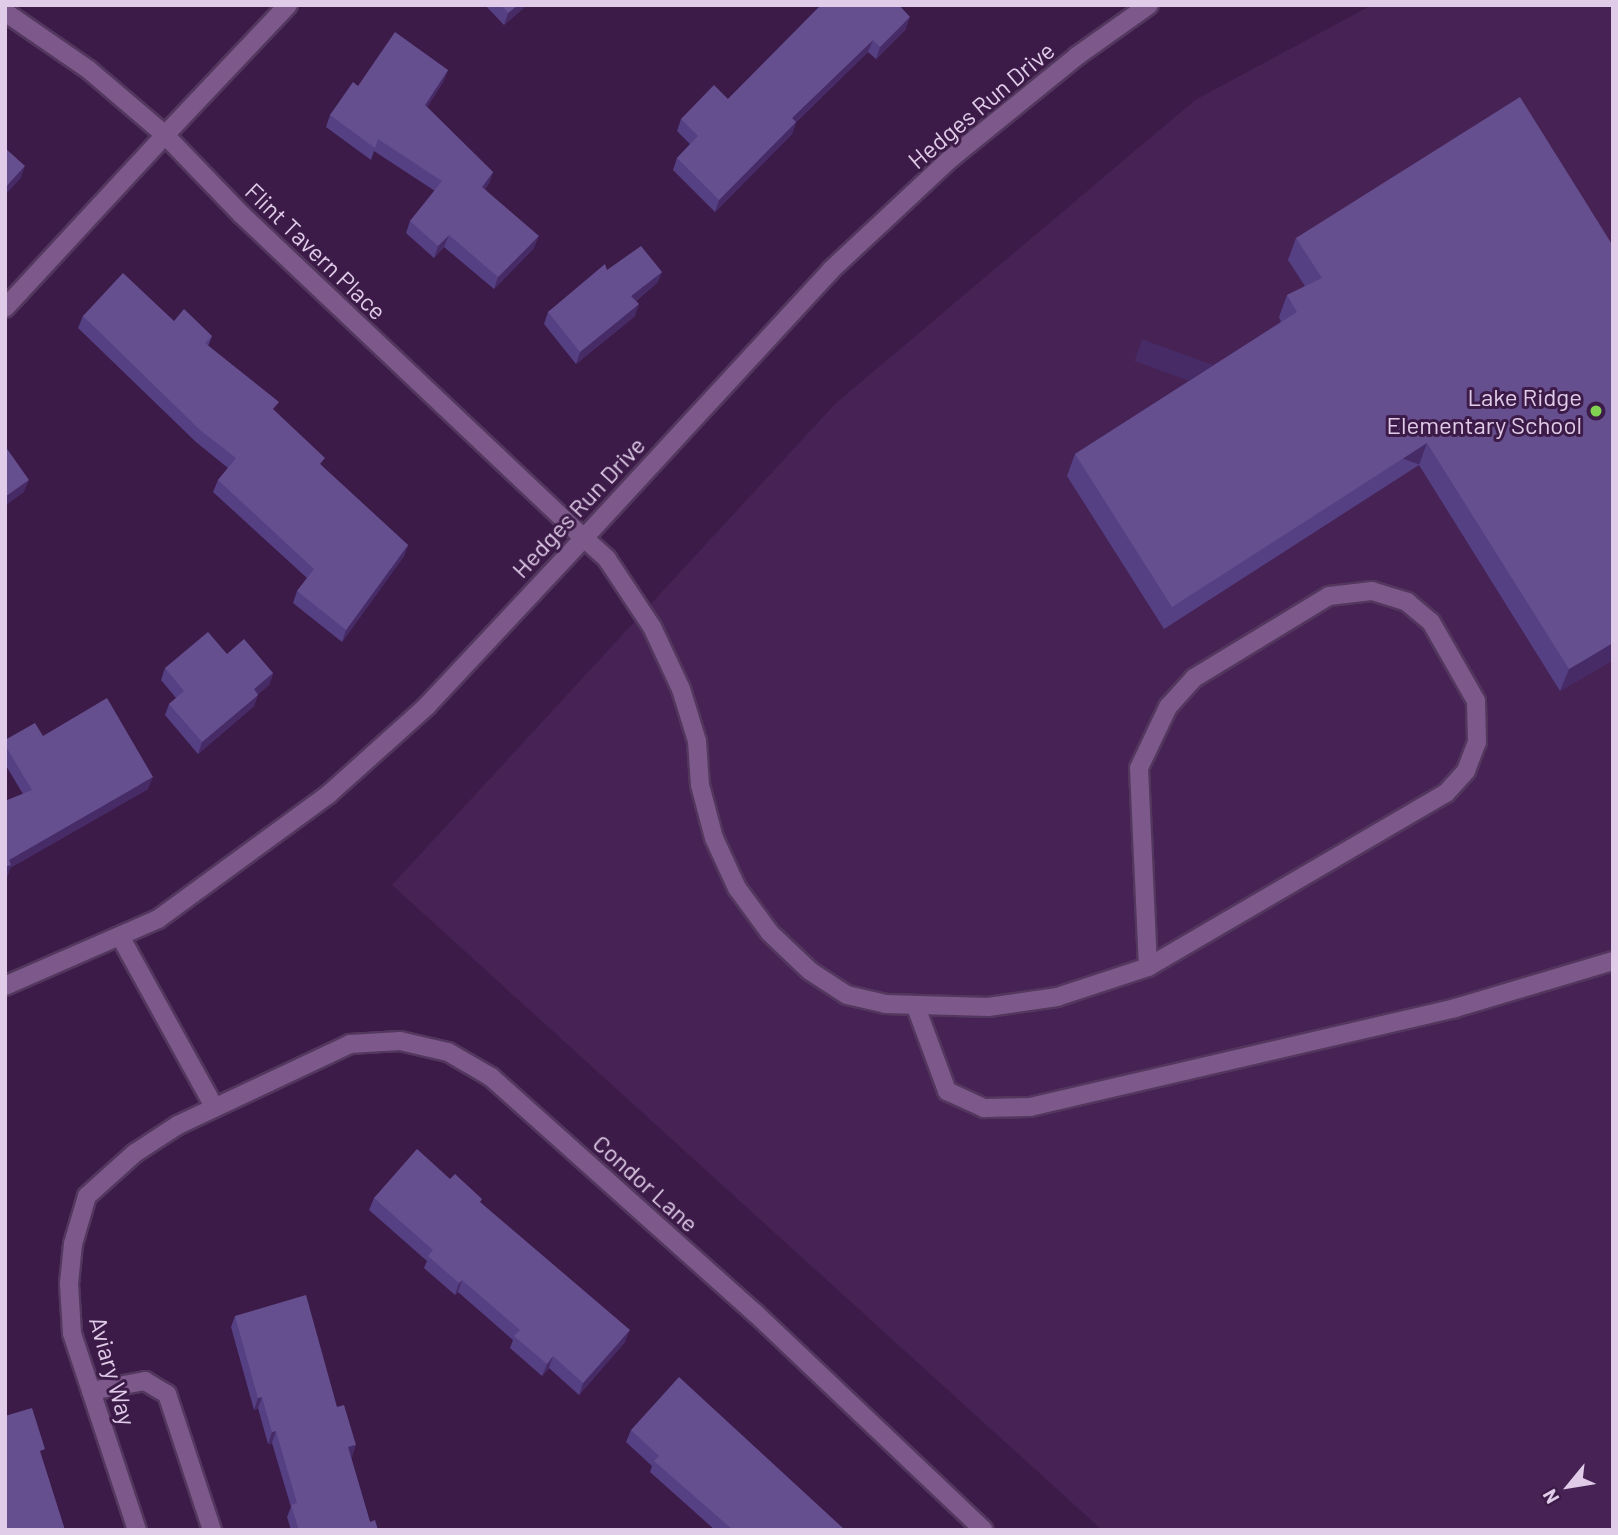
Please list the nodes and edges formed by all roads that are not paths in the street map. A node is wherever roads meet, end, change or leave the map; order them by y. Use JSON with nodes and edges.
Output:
{"nodes":[{"id":1,"x":288,"y":5,"type":"edge"},
{"id":2,"x":1149,"y":5,"type":"edge"},
{"id":3,"x":5,"y":12,"type":"edge"},
{"id":4,"x":165,"y":135,"type":"junction"},
{"id":5,"x":5,"y":309,"type":"edge"},
{"id":6,"x":584,"y":538,"type":"junction"},
{"id":7,"x":121,"y":937,"type":"junction"},
{"id":8,"x":1613,"y":961,"type":"edge"},
{"id":9,"x":1148,"y":967,"type":"junction"},
{"id":10,"x":5,"y":986,"type":"edge"},
{"id":11,"x":916,"y":1007,"type":"junction"},
{"id":12,"x":215,"y":1108,"type":"junction"},
{"id":13,"x":91,"y":1391,"type":"junction"},
{"id":14,"x":137,"y":1530,"type":"edge"},
{"id":15,"x":212,"y":1530,"type":"edge"},
{"id":16,"x":984,"y":1530,"type":"edge"}],
"edges":[{"from":1,"to":4,"type":"street"},
{"from":2,"to":6,"type":"street","name":"Hedges Run Drive"},
{"from":3,"to":4,"type":"street","name":"Flint Tavern Place"},
{"from":4,"to":5,"type":"street"},
{"from":4,"to":6,"type":"street","name":"Flint Tavern Place"},
{"from":6,"to":7,"type":"street","name":"Hedges Run Drive"},
{"from":6,"to":11,"type":"street","name":"Flint Tavern Place"},
{"from":7,"to":10,"type":"street","name":"Hedges Run Drive"},
{"from":7,"to":12,"type":"street"},
{"from":8,"to":11,"type":"street"},
{"from":9,"to":9,"type":"street","name":"Flint Tavern Place"},
{"from":9,"to":11,"type":"street","name":"Flint Tavern Place"},
{"from":12,"to":13,"type":"street","name":"Aviary Way"},
{"from":12,"to":16,"type":"street","name":"Condor Lane"},
{"from":13,"to":14,"type":"street","name":"Aviary Way"},
{"from":13,"to":15,"type":"street"}]}
